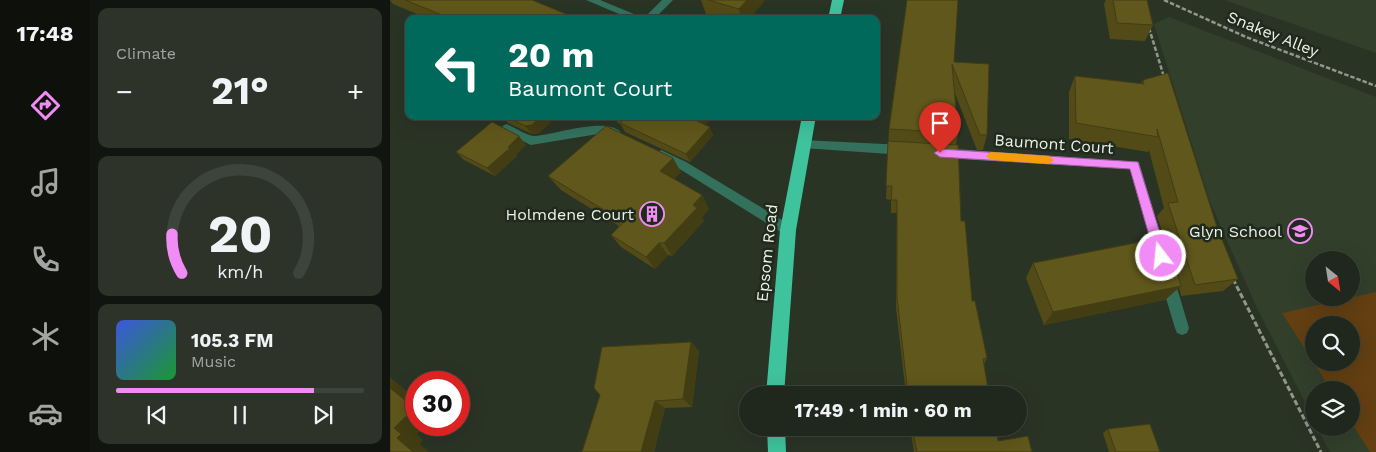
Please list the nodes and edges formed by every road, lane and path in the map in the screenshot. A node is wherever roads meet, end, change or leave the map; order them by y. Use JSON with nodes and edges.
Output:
{"nodes":[{"id":1,"x":591,"y":0,"type":"edge"},
{"id":2,"x":668,"y":0,"type":"edge"},
{"id":3,"x":838,"y":0,"type":"edge"},
{"id":4,"x":1164,"y":0,"type":"edge"},
{"id":5,"x":630,"y":15,"type":"edge"},
{"id":6,"x":652,"y":15,"type":"edge"},
{"id":7,"x":835,"y":15,"type":"edge"},
{"id":8,"x":1148,"y":27,"type":"edge"},
{"id":9,"x":1166,"y":81,"type":"edge"},
{"id":10,"x":1376,"y":86,"type":"edge"},
{"id":11,"x":809,"y":120,"type":"edge"},
{"id":12,"x":506,"y":128,"type":"edge"},
{"id":13,"x":629,"y":140,"type":"edge"},
{"id":14,"x":803,"y":144,"type":"junction"},
{"id":15,"x":647,"y":149,"type":"edge"},
{"id":16,"x":788,"y":230,"type":"junction"},
{"id":17,"x":1232,"y":276,"type":"edge"},
{"id":18,"x":1182,"y":328,"type":"dead end"},
{"id":19,"x":776,"y":386,"type":"edge"},
{"id":20,"x":776,"y":436,"type":"edge"},
{"id":21,"x":777,"y":452,"type":"edge"},
{"id":22,"x":1321,"y":452,"type":"edge"}],
"edges":[{"from":1,"to":5,"type":"street"},
{"from":2,"to":6,"type":"street"},
{"from":3,"to":7,"type":"highway"},
{"from":4,"to":10,"type":"path","name":"Snakey Alley"},
{"from":8,"to":9,"type":"path"},
{"from":11,"to":14,"type":"highway","name":"Epsom Road"},
{"from":12,"to":13,"type":"street"},
{"from":14,"to":16,"type":"highway","name":"Epsom Road"},
{"from":14,"to":18,"type":"street","name":"Baumont Court"},
{"from":15,"to":16,"type":"street"},
{"from":16,"to":19,"type":"highway","name":"Epsom Road"},
{"from":17,"to":22,"type":"path"},
{"from":20,"to":21,"type":"highway"}]}
